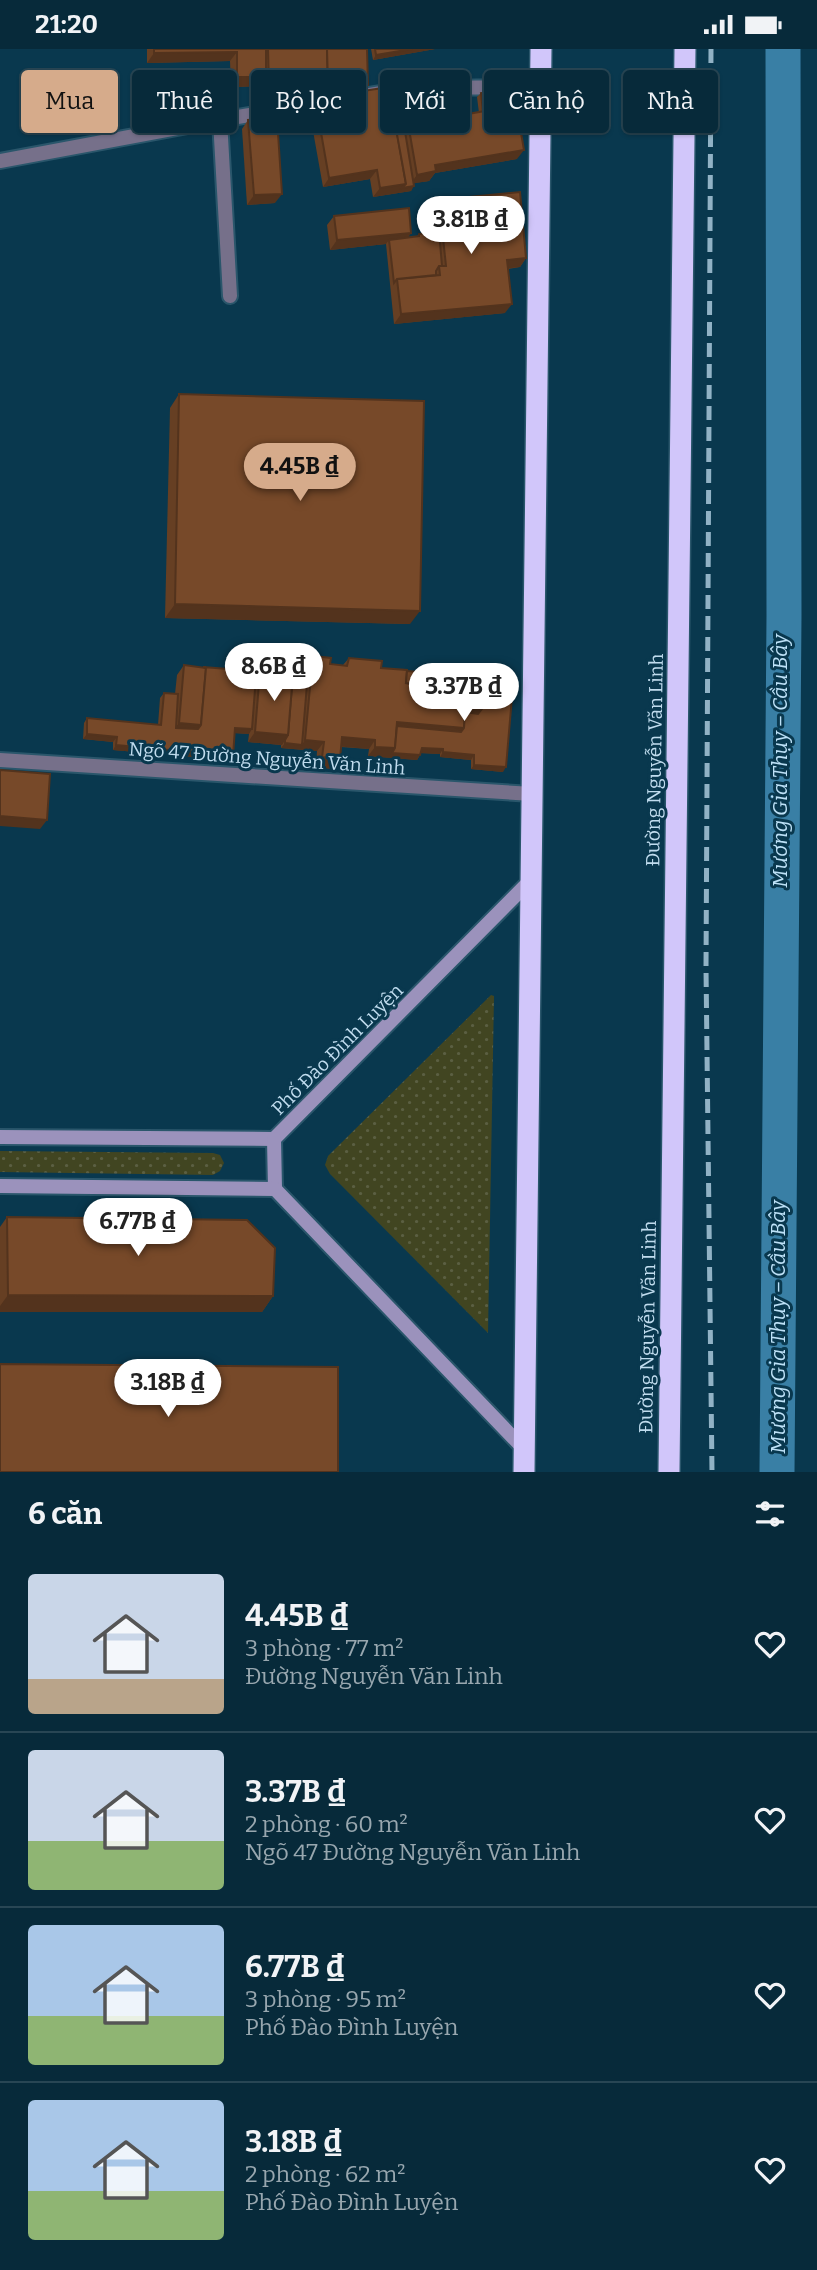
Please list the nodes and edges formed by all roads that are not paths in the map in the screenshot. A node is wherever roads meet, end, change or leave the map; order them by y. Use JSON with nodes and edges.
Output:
{"nodes":[{"id":1,"x":541,"y":49,"type":"edge"},
{"id":2,"x":685,"y":49,"type":"edge"},
{"id":3,"x":540,"y":70,"type":"edge"},
{"id":4,"x":484,"y":87,"type":"edge"},
{"id":5,"x":237,"y":117,"type":"edge"},
{"id":6,"x":152,"y":133,"type":"edge"},
{"id":7,"x":221,"y":133,"type":"edge"},
{"id":8,"x":539,"y":133,"type":"edge"},
{"id":9,"x":0,"y":162,"type":"edge"},
{"id":10,"x":230,"y":296,"type":"dead end"},
{"id":11,"x":0,"y":760,"type":"edge"},
{"id":12,"x":532,"y":794,"type":"junction"},
{"id":13,"x":531,"y":880,"type":"junction"},
{"id":14,"x":0,"y":1137,"type":"edge"},
{"id":15,"x":274,"y":1139,"type":"junction"},
{"id":16,"x":0,"y":1186,"type":"edge"},
{"id":17,"x":275,"y":1189,"type":"junction"},
{"id":18,"x":525,"y":1450,"type":"junction"},
{"id":19,"x":524,"y":1472,"type":"edge"},
{"id":20,"x":668,"y":1472,"type":"edge"}],
"edges":[{"from":1,"to":3,"type":"highway"},
{"from":2,"to":20,"type":"highway","name":"Đường Nguyễn Văn Linh"},
{"from":4,"to":5,"type":"street"},
{"from":6,"to":9,"type":"street"},
{"from":7,"to":10,"type":"street"},
{"from":8,"to":12,"type":"highway"},
{"from":11,"to":12,"type":"street","name":"Ngõ 47 Đường Nguyễn Văn Linh"},
{"from":12,"to":13,"type":"highway"},
{"from":13,"to":15,"type":"main road","name":"Phố Đào Đình Luyện"},
{"from":13,"to":18,"type":"highway"},
{"from":14,"to":15,"type":"main road","name":"Phố Đào Đình Luyện"},
{"from":15,"to":17,"type":"main road"},
{"from":16,"to":17,"type":"main road"},
{"from":17,"to":18,"type":"main road"},
{"from":18,"to":19,"type":"highway"}]}
